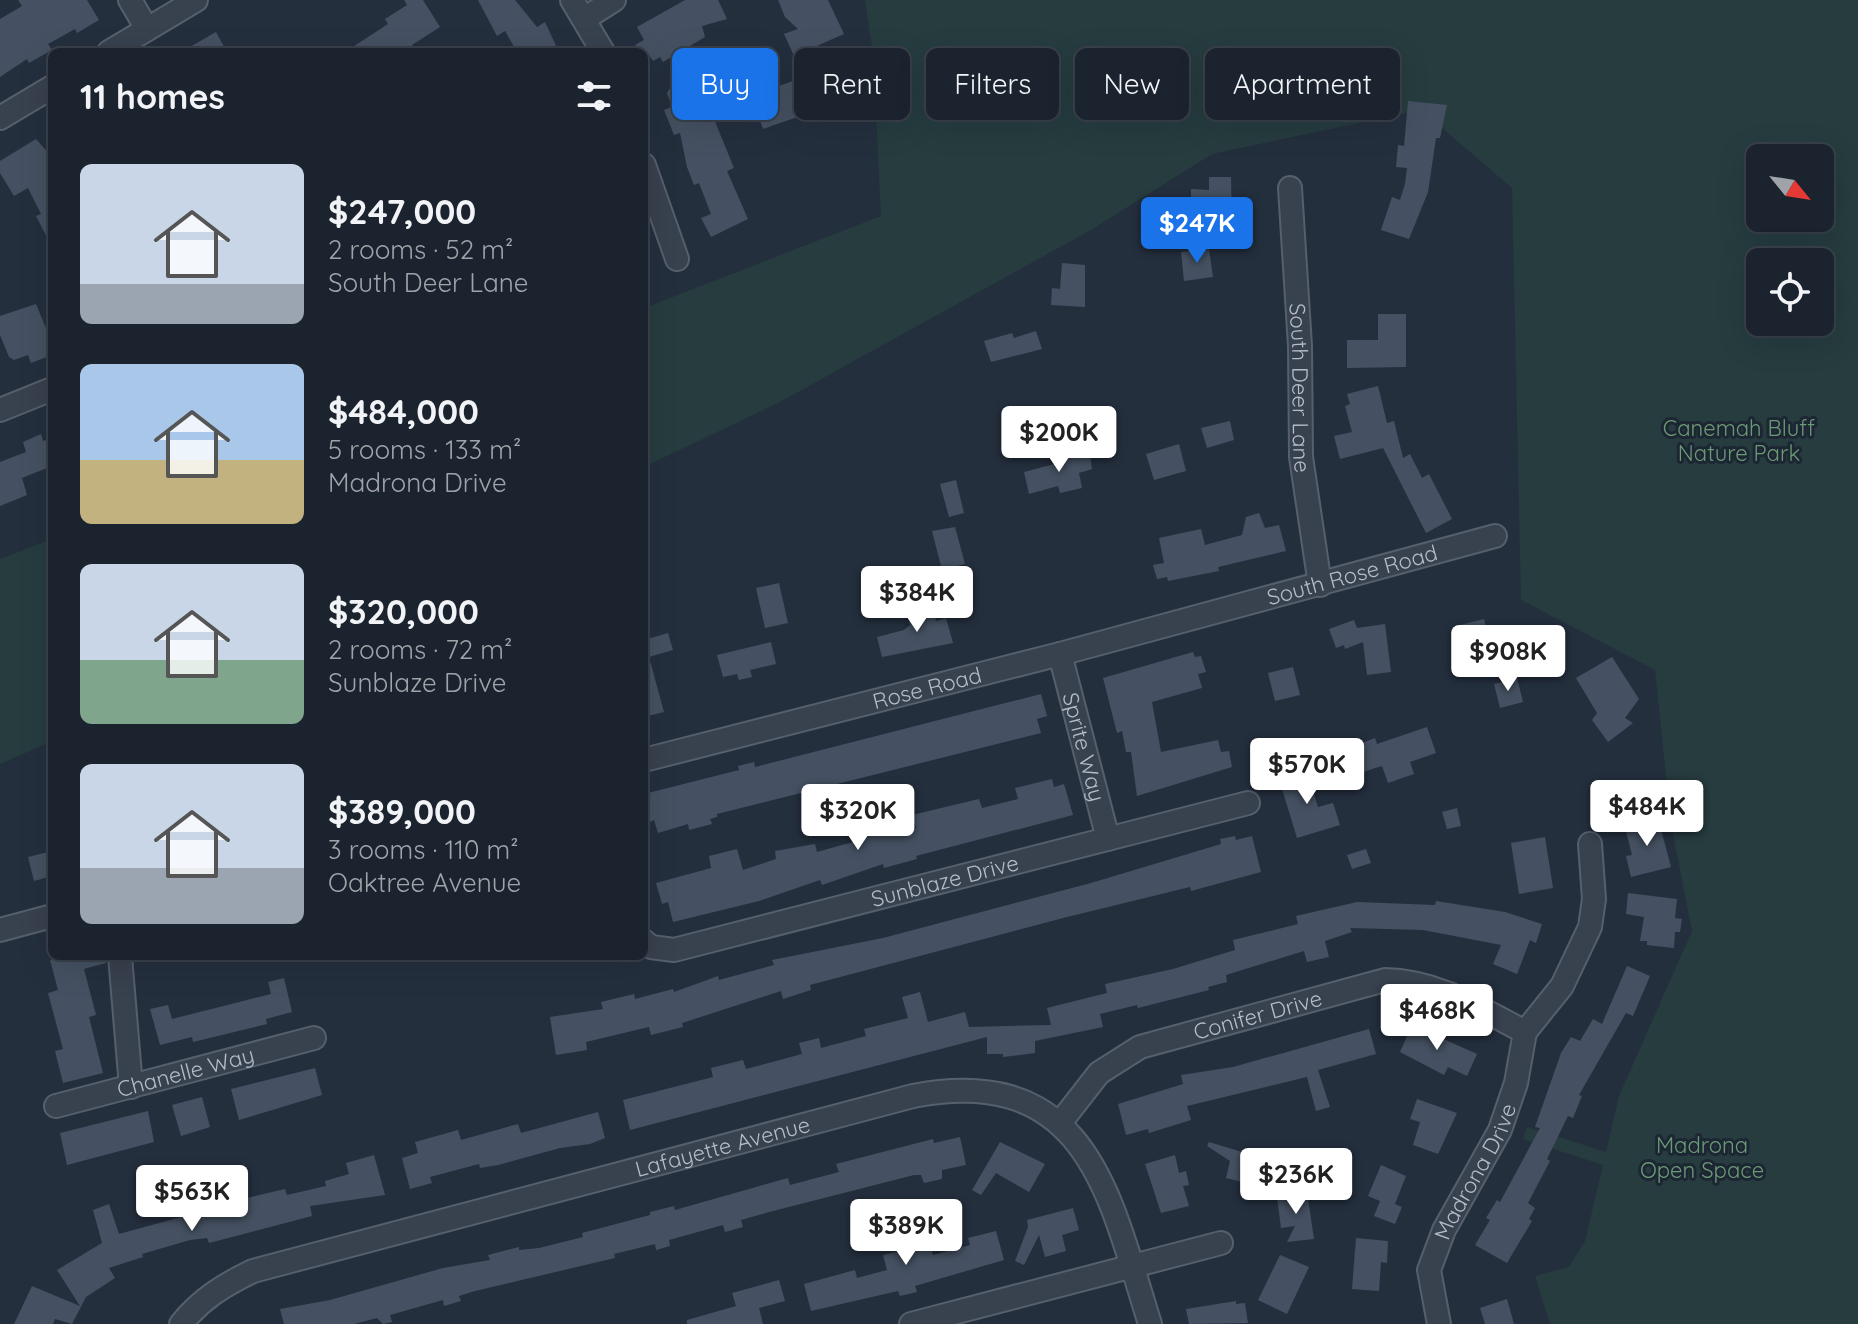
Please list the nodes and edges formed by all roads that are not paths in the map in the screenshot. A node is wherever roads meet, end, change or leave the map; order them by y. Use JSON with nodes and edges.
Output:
{"nodes":[{"id":1,"x":130,"y":0,"type":"edge"},
{"id":2,"x":196,"y":0,"type":"edge"},
{"id":3,"x":614,"y":0,"type":"edge"},
{"id":4,"x":578,"y":9,"type":"edge"},
{"id":5,"x":147,"y":29,"type":"junction"},
{"id":6,"x":116,"y":48,"type":"edge"},
{"id":7,"x":601,"y":48,"type":"edge"},
{"id":8,"x":48,"y":91,"type":"edge"},
{"id":9,"x":0,"y":118,"type":"edge"},
{"id":10,"x":648,"y":176,"type":"edge"},
{"id":11,"x":1290,"y":188,"type":"dead end"},
{"id":12,"x":677,"y":259,"type":"dead end"},
{"id":13,"x":48,"y":391,"type":"edge"},
{"id":14,"x":0,"y":410,"type":"edge"},
{"id":15,"x":1495,"y":536,"type":"dead end"},
{"id":16,"x":1320,"y":585,"type":"junction"},
{"id":17,"x":1210,"y":614,"type":"joint"},
{"id":18,"x":1060,"y":654,"type":"junction"},
{"id":19,"x":648,"y":759,"type":"edge"},
{"id":20,"x":1248,"y":803,"type":"dead end"},
{"id":21,"x":1108,"y":839,"type":"junction"},
{"id":22,"x":1590,"y":844,"type":"dead end"},
{"id":23,"x":48,"y":917,"type":"edge"},
{"id":24,"x":0,"y":930,"type":"edge"},
{"id":25,"x":648,"y":943,"type":"edge"},
{"id":26,"x":120,"y":960,"type":"edge"},
{"id":27,"x":1525,"y":1032,"type":"junction"},
{"id":28,"x":314,"y":1038,"type":"dead end"},
{"id":29,"x":131,"y":1087,"type":"junction"},
{"id":30,"x":56,"y":1106,"type":"dead end"},
{"id":31,"x":1060,"y":1123,"type":"junction"},
{"id":32,"x":1221,"y":1243,"type":"dead end"},
{"id":33,"x":1132,"y":1266,"type":"junction"},
{"id":34,"x":181,"y":1324,"type":"edge"},
{"id":35,"x":911,"y":1324,"type":"edge"},
{"id":36,"x":1150,"y":1324,"type":"edge"},
{"id":37,"x":1439,"y":1324,"type":"edge"}],
"edges":[{"from":1,"to":5,"type":"street"},
{"from":2,"to":5,"type":"street"},
{"from":3,"to":4,"type":"street"},
{"from":4,"to":7,"type":"street"},
{"from":5,"to":6,"type":"street"},
{"from":8,"to":9,"type":"street"},
{"from":10,"to":12,"type":"street"},
{"from":11,"to":16,"type":"street","name":"South Deer Lane"},
{"from":13,"to":14,"type":"street"},
{"from":15,"to":16,"type":"street","name":"South Rose Road"},
{"from":16,"to":17,"type":"street","name":"South Rose Road"},
{"from":17,"to":18,"type":"street","name":"Rose Road"},
{"from":18,"to":19,"type":"street","name":"Rose Road"},
{"from":18,"to":21,"type":"street","name":"Sprite Way"},
{"from":20,"to":21,"type":"street","name":"Sunblaze Drive"},
{"from":21,"to":25,"type":"street","name":"Sunblaze Drive"},
{"from":22,"to":27,"type":"street","name":"Madrona Drive"},
{"from":23,"to":24,"type":"street"},
{"from":26,"to":29,"type":"street"},
{"from":27,"to":31,"type":"street","name":"Conifer Drive"},
{"from":27,"to":37,"type":"street","name":"Madrona Drive"},
{"from":28,"to":29,"type":"street","name":"Chanelle Way"},
{"from":29,"to":30,"type":"street","name":"Chanelle Way"},
{"from":31,"to":33,"type":"street","name":"Lafayette Avenue"},
{"from":31,"to":34,"type":"street","name":"Lafayette Avenue"},
{"from":32,"to":33,"type":"street"},
{"from":33,"to":35,"type":"street"},
{"from":33,"to":36,"type":"street","name":"Lafayette Avenue"}]}
